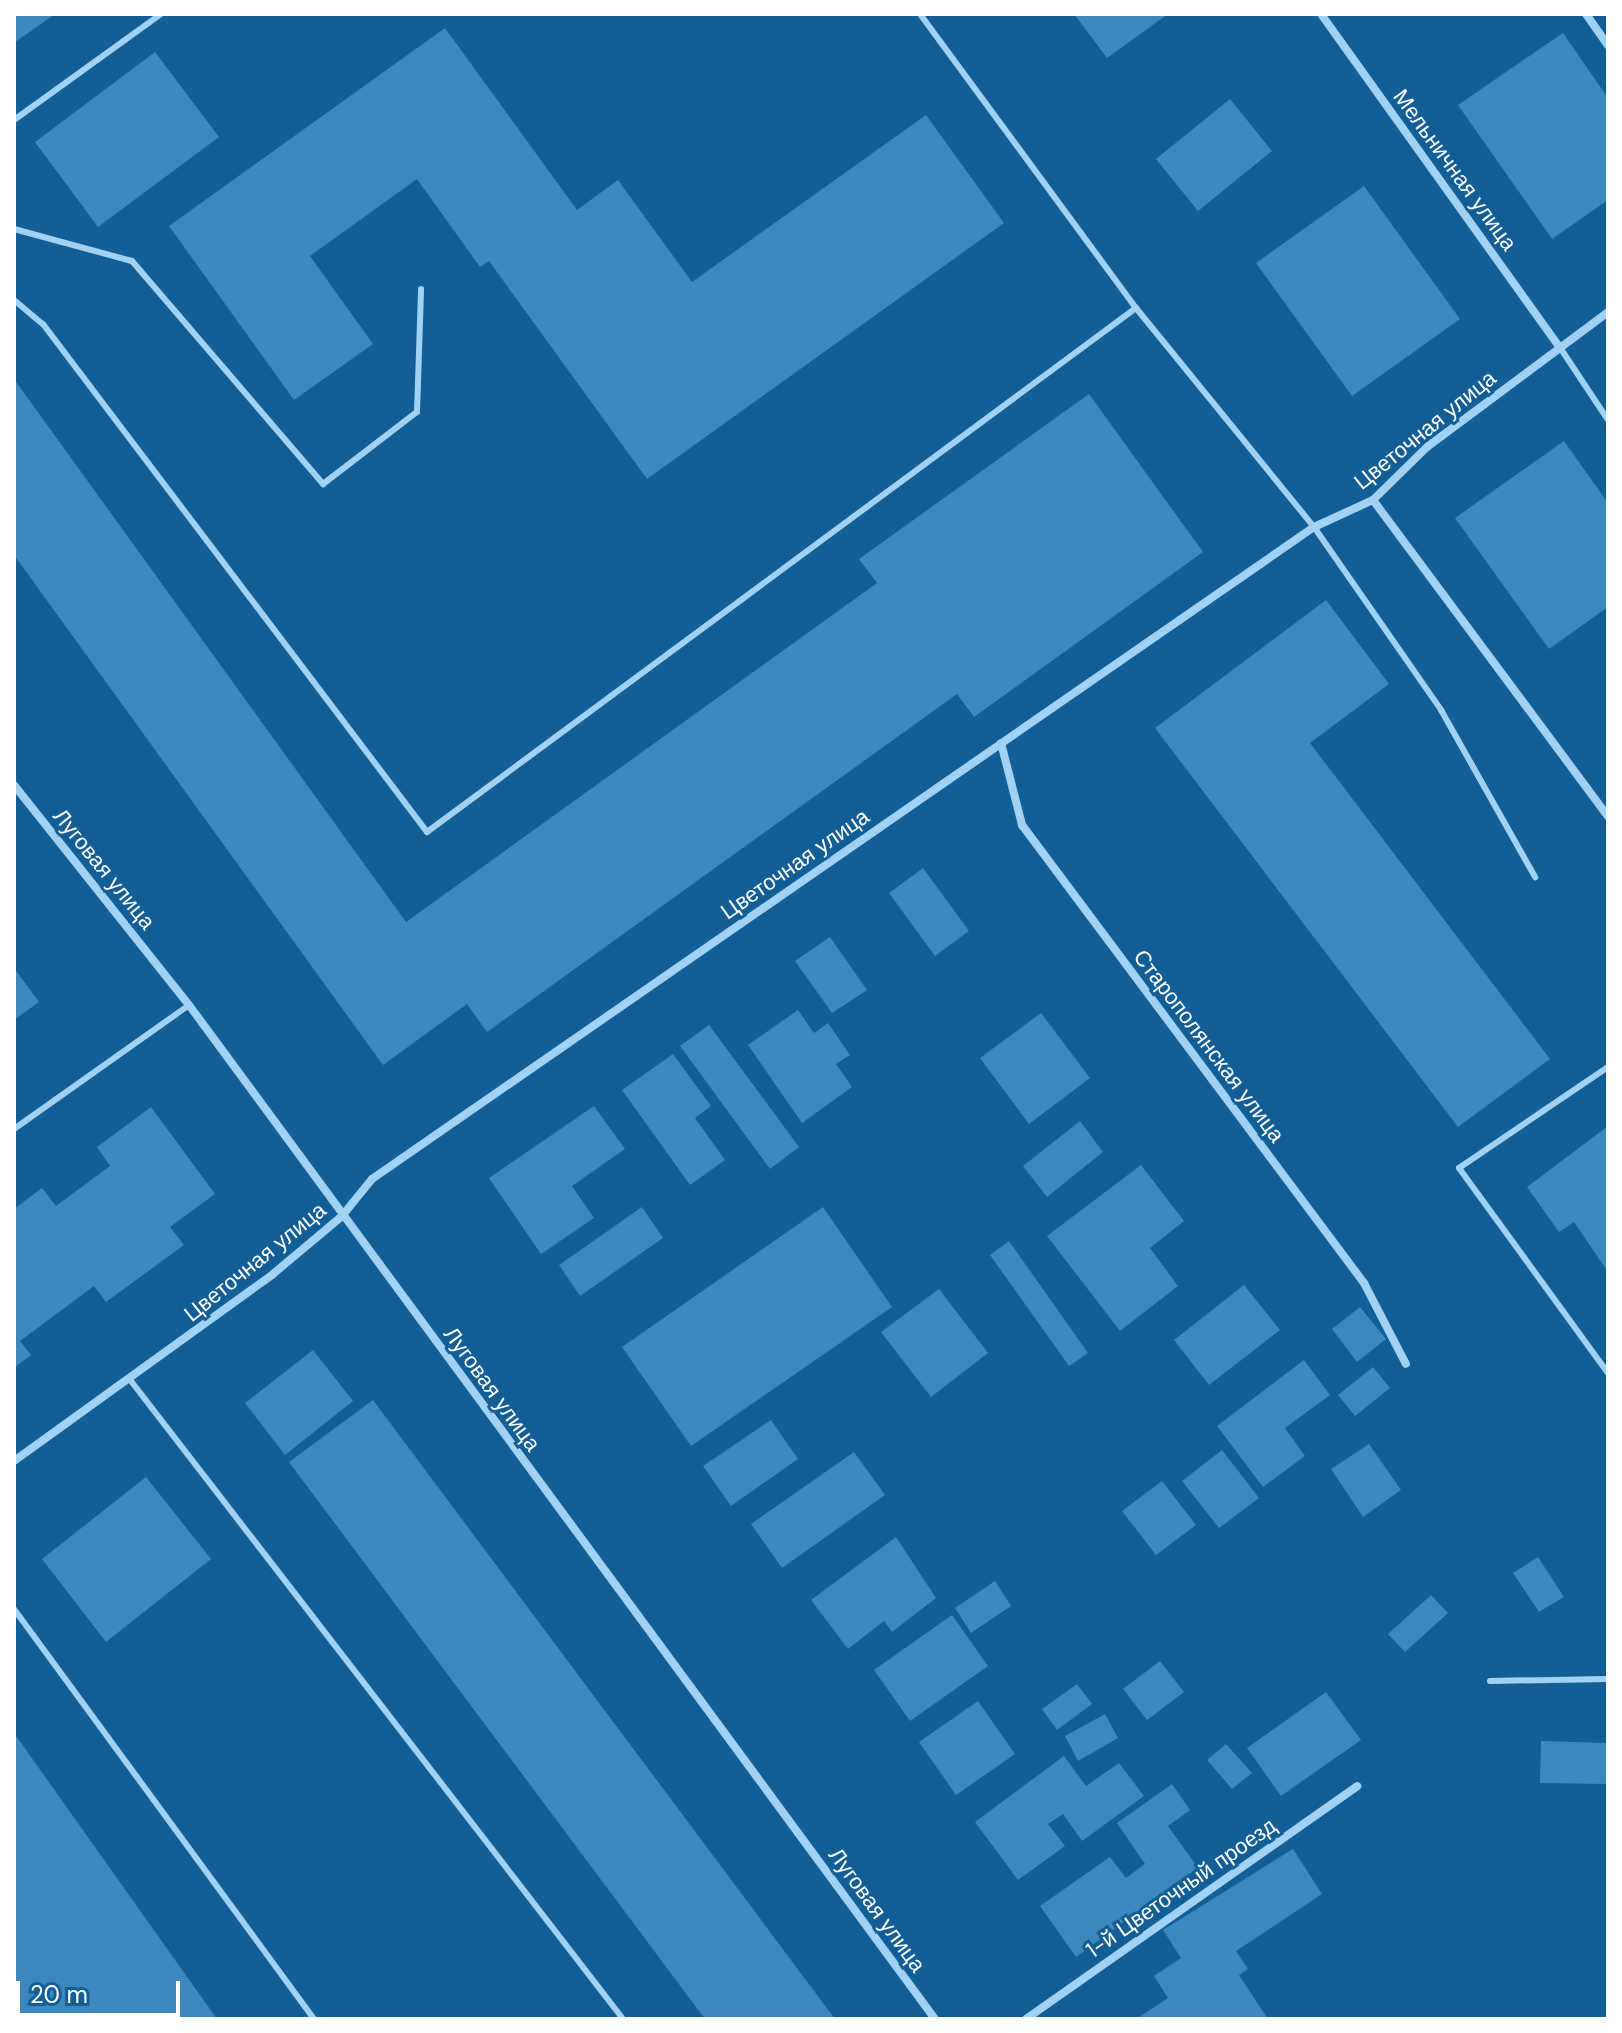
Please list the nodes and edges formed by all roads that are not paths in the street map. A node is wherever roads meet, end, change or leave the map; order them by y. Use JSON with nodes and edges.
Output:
{"nodes":[{"id":1,"x":161,"y":14,"type":"edge"},
{"id":2,"x":920,"y":14,"type":"edge"},
{"id":3,"x":1321,"y":14,"type":"edge"},
{"id":4,"x":1586,"y":14,"type":"edge"},
{"id":5,"x":1608,"y":45,"type":"edge"},
{"id":6,"x":14,"y":120,"type":"edge"},
{"id":7,"x":14,"y":229,"type":"edge"},
{"id":8,"x":421,"y":289,"type":"dead end"},
{"id":9,"x":14,"y":300,"type":"edge"},
{"id":10,"x":1136,"y":308,"type":"junction"},
{"id":11,"x":1608,"y":312,"type":"edge"},
{"id":12,"x":1559,"y":346,"type":"junction"},
{"id":13,"x":1608,"y":420,"type":"edge"},
{"id":14,"x":1373,"y":500,"type":"junction"},
{"id":15,"x":1314,"y":527,"type":"junction"},
{"id":16,"x":1001,"y":743,"type":"junction"},
{"id":17,"x":14,"y":785,"type":"edge"},
{"id":18,"x":1608,"y":816,"type":"edge"},
{"id":19,"x":1535,"y":877,"type":"dead end"},
{"id":20,"x":189,"y":1005,"type":"junction"},
{"id":21,"x":1608,"y":1067,"type":"edge"},
{"id":22,"x":14,"y":1129,"type":"edge"},
{"id":23,"x":342,"y":1216,"type":"junction"},
{"id":24,"x":1406,"y":1364,"type":"dead end"},
{"id":25,"x":1608,"y":1373,"type":"edge"},
{"id":26,"x":131,"y":1381,"type":"junction"},
{"id":27,"x":14,"y":1461,"type":"edge"},
{"id":28,"x":14,"y":1609,"type":"edge"},
{"id":29,"x":1608,"y":1679,"type":"edge"},
{"id":30,"x":1490,"y":1681,"type":"dead end"},
{"id":31,"x":1357,"y":1786,"type":"dead end"},
{"id":32,"x":314,"y":2019,"type":"edge"},
{"id":33,"x":623,"y":2019,"type":"edge"},
{"id":34,"x":935,"y":2019,"type":"edge"},
{"id":35,"x":1026,"y":2019,"type":"edge"}],
"edges":[{"from":1,"to":6,"type":"lane"},
{"from":2,"to":10,"type":"lane"},
{"from":3,"to":12,"type":"street","name":"Мельничная улица"},
{"from":4,"to":5,"type":"street"},
{"from":7,"to":8,"type":"lane"},
{"from":9,"to":10,"type":"lane"},
{"from":10,"to":15,"type":"lane"},
{"from":11,"to":12,"type":"street","name":"Цветочная улица"},
{"from":12,"to":13,"type":"lane"},
{"from":12,"to":14,"type":"street","name":"Цветочная улица"},
{"from":14,"to":15,"type":"street","name":"Цветочная улица"},
{"from":14,"to":18,"type":"street"},
{"from":15,"to":16,"type":"street","name":"Цветочная улица"},
{"from":15,"to":19,"type":"lane"},
{"from":16,"to":23,"type":"street","name":"Цветочная улица"},
{"from":16,"to":24,"type":"street","name":"Старополянская улица"},
{"from":17,"to":20,"type":"street","name":"Луговая улица"},
{"from":20,"to":22,"type":"lane"},
{"from":20,"to":23,"type":"street","name":"Луговая улица"},
{"from":21,"to":25,"type":"lane"},
{"from":23,"to":26,"type":"street","name":"Цветочная улица"},
{"from":23,"to":34,"type":"street","name":"Луговая улица"},
{"from":26,"to":27,"type":"street","name":"Цветочная улица"},
{"from":26,"to":33,"type":"lane"},
{"from":28,"to":32,"type":"lane"},
{"from":29,"to":30,"type":"lane"},
{"from":31,"to":35,"type":"street","name":"1-й Цветочный проезд"}]}
